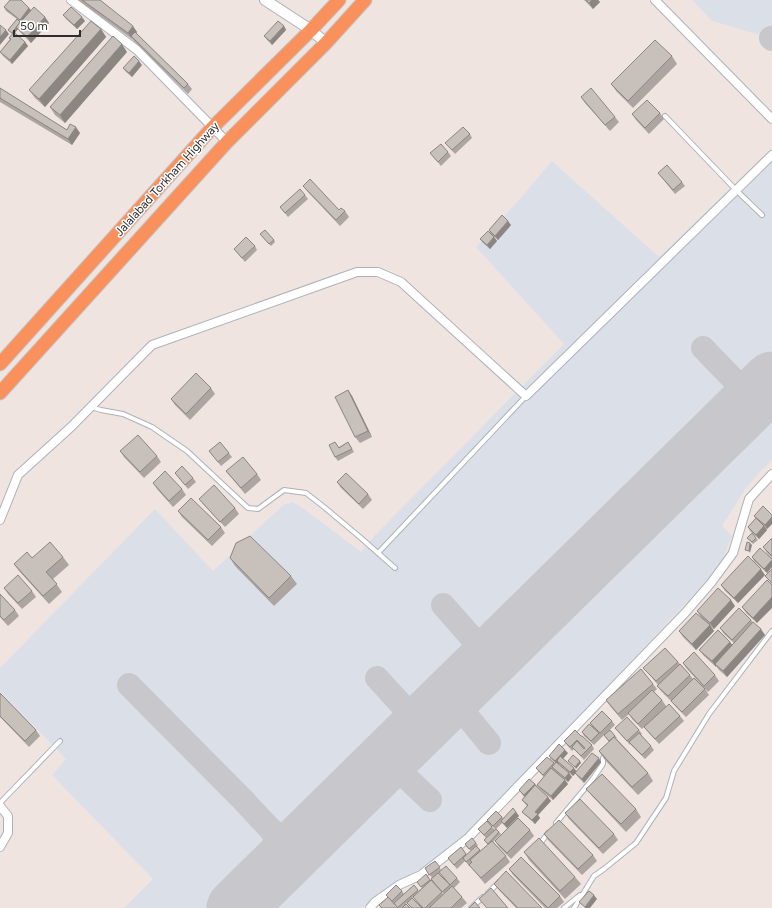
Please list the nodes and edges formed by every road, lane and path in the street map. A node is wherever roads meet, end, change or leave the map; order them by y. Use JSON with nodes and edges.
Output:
{"nodes":[{"id":1,"x":71,"y":0,"type":"edge"},
{"id":2,"x":266,"y":0,"type":"edge"},
{"id":3,"x":339,"y":0,"type":"edge"},
{"id":4,"x":366,"y":0,"type":"edge"},
{"id":5,"x":655,"y":0,"type":"edge"},
{"id":6,"x":311,"y":30,"type":"junction"},
{"id":7,"x":326,"y":43,"type":"junction"},
{"id":8,"x":666,"y":116,"type":"dead end"},
{"id":9,"x":772,"y":119,"type":"edge"},
{"id":10,"x":212,"y":128,"type":"junction"},
{"id":11,"x":227,"y":142,"type":"junction"},
{"id":12,"x":772,"y":154,"type":"edge"},
{"id":13,"x":736,"y":190,"type":"junction"},
{"id":14,"x":762,"y":215,"type":"dead end"},
{"id":15,"x":0,"y":364,"type":"edge"},
{"id":16,"x":0,"y":393,"type":"edge"},
{"id":17,"x":526,"y":396,"type":"junction"},
{"id":18,"x":91,"y":407,"type":"junction"},
{"id":19,"x":772,"y":474,"type":"edge"},
{"id":20,"x":0,"y":520,"type":"edge"},
{"id":21,"x":378,"y":553,"type":"junction"},
{"id":22,"x":395,"y":568,"type":"dead end"},
{"id":23,"x":772,"y":631,"type":"edge"},
{"id":24,"x":60,"y":741,"type":"dead end"},
{"id":25,"x":611,"y":748,"type":"edge"},
{"id":26,"x":0,"y":805,"type":"edge"},
{"id":27,"x":0,"y":847,"type":"edge"},
{"id":28,"x":535,"y":850,"type":"edge"},
{"id":29,"x":500,"y":881,"type":"edge"},
{"id":30,"x":584,"y":893,"type":"junction"},
{"id":31,"x":370,"y":908,"type":"edge"},
{"id":32,"x":471,"y":908,"type":"edge"},
{"id":33,"x":564,"y":908,"type":"edge"},
{"id":34,"x":574,"y":908,"type":"edge"}],
"edges":[{"from":1,"to":10,"type":"street"},
{"from":2,"to":6,"type":"street"},
{"from":3,"to":6,"type":"highway","name":"Jalalabad Torkham Highway"},
{"from":4,"to":7,"type":"highway"},
{"from":5,"to":9,"type":"street"},
{"from":6,"to":7,"type":"street"},
{"from":6,"to":10,"type":"highway","name":"Jalalabad Torkham Highway"},
{"from":7,"to":11,"type":"highway"},
{"from":8,"to":13,"type":"lane"},
{"from":10,"to":11,"type":"street"},
{"from":10,"to":15,"type":"highway","name":"Jalalabad Torkham Highway"},
{"from":11,"to":16,"type":"highway"},
{"from":12,"to":13,"type":"street"},
{"from":13,"to":14,"type":"lane"},
{"from":13,"to":17,"type":"street"},
{"from":17,"to":18,"type":"street"},
{"from":17,"to":21,"type":"lane"},
{"from":18,"to":20,"type":"street"},
{"from":18,"to":21,"type":"lane"},
{"from":19,"to":31,"type":"street"},
{"from":21,"to":22,"type":"lane"},
{"from":23,"to":30,"type":"lane"},
{"from":24,"to":26,"type":"lane"},
{"from":25,"to":28,"type":"lane"},
{"from":26,"to":27,"type":"street"},
{"from":29,"to":32,"type":"lane"},
{"from":30,"to":33,"type":"lane"},
{"from":30,"to":34,"type":"lane"}]}
